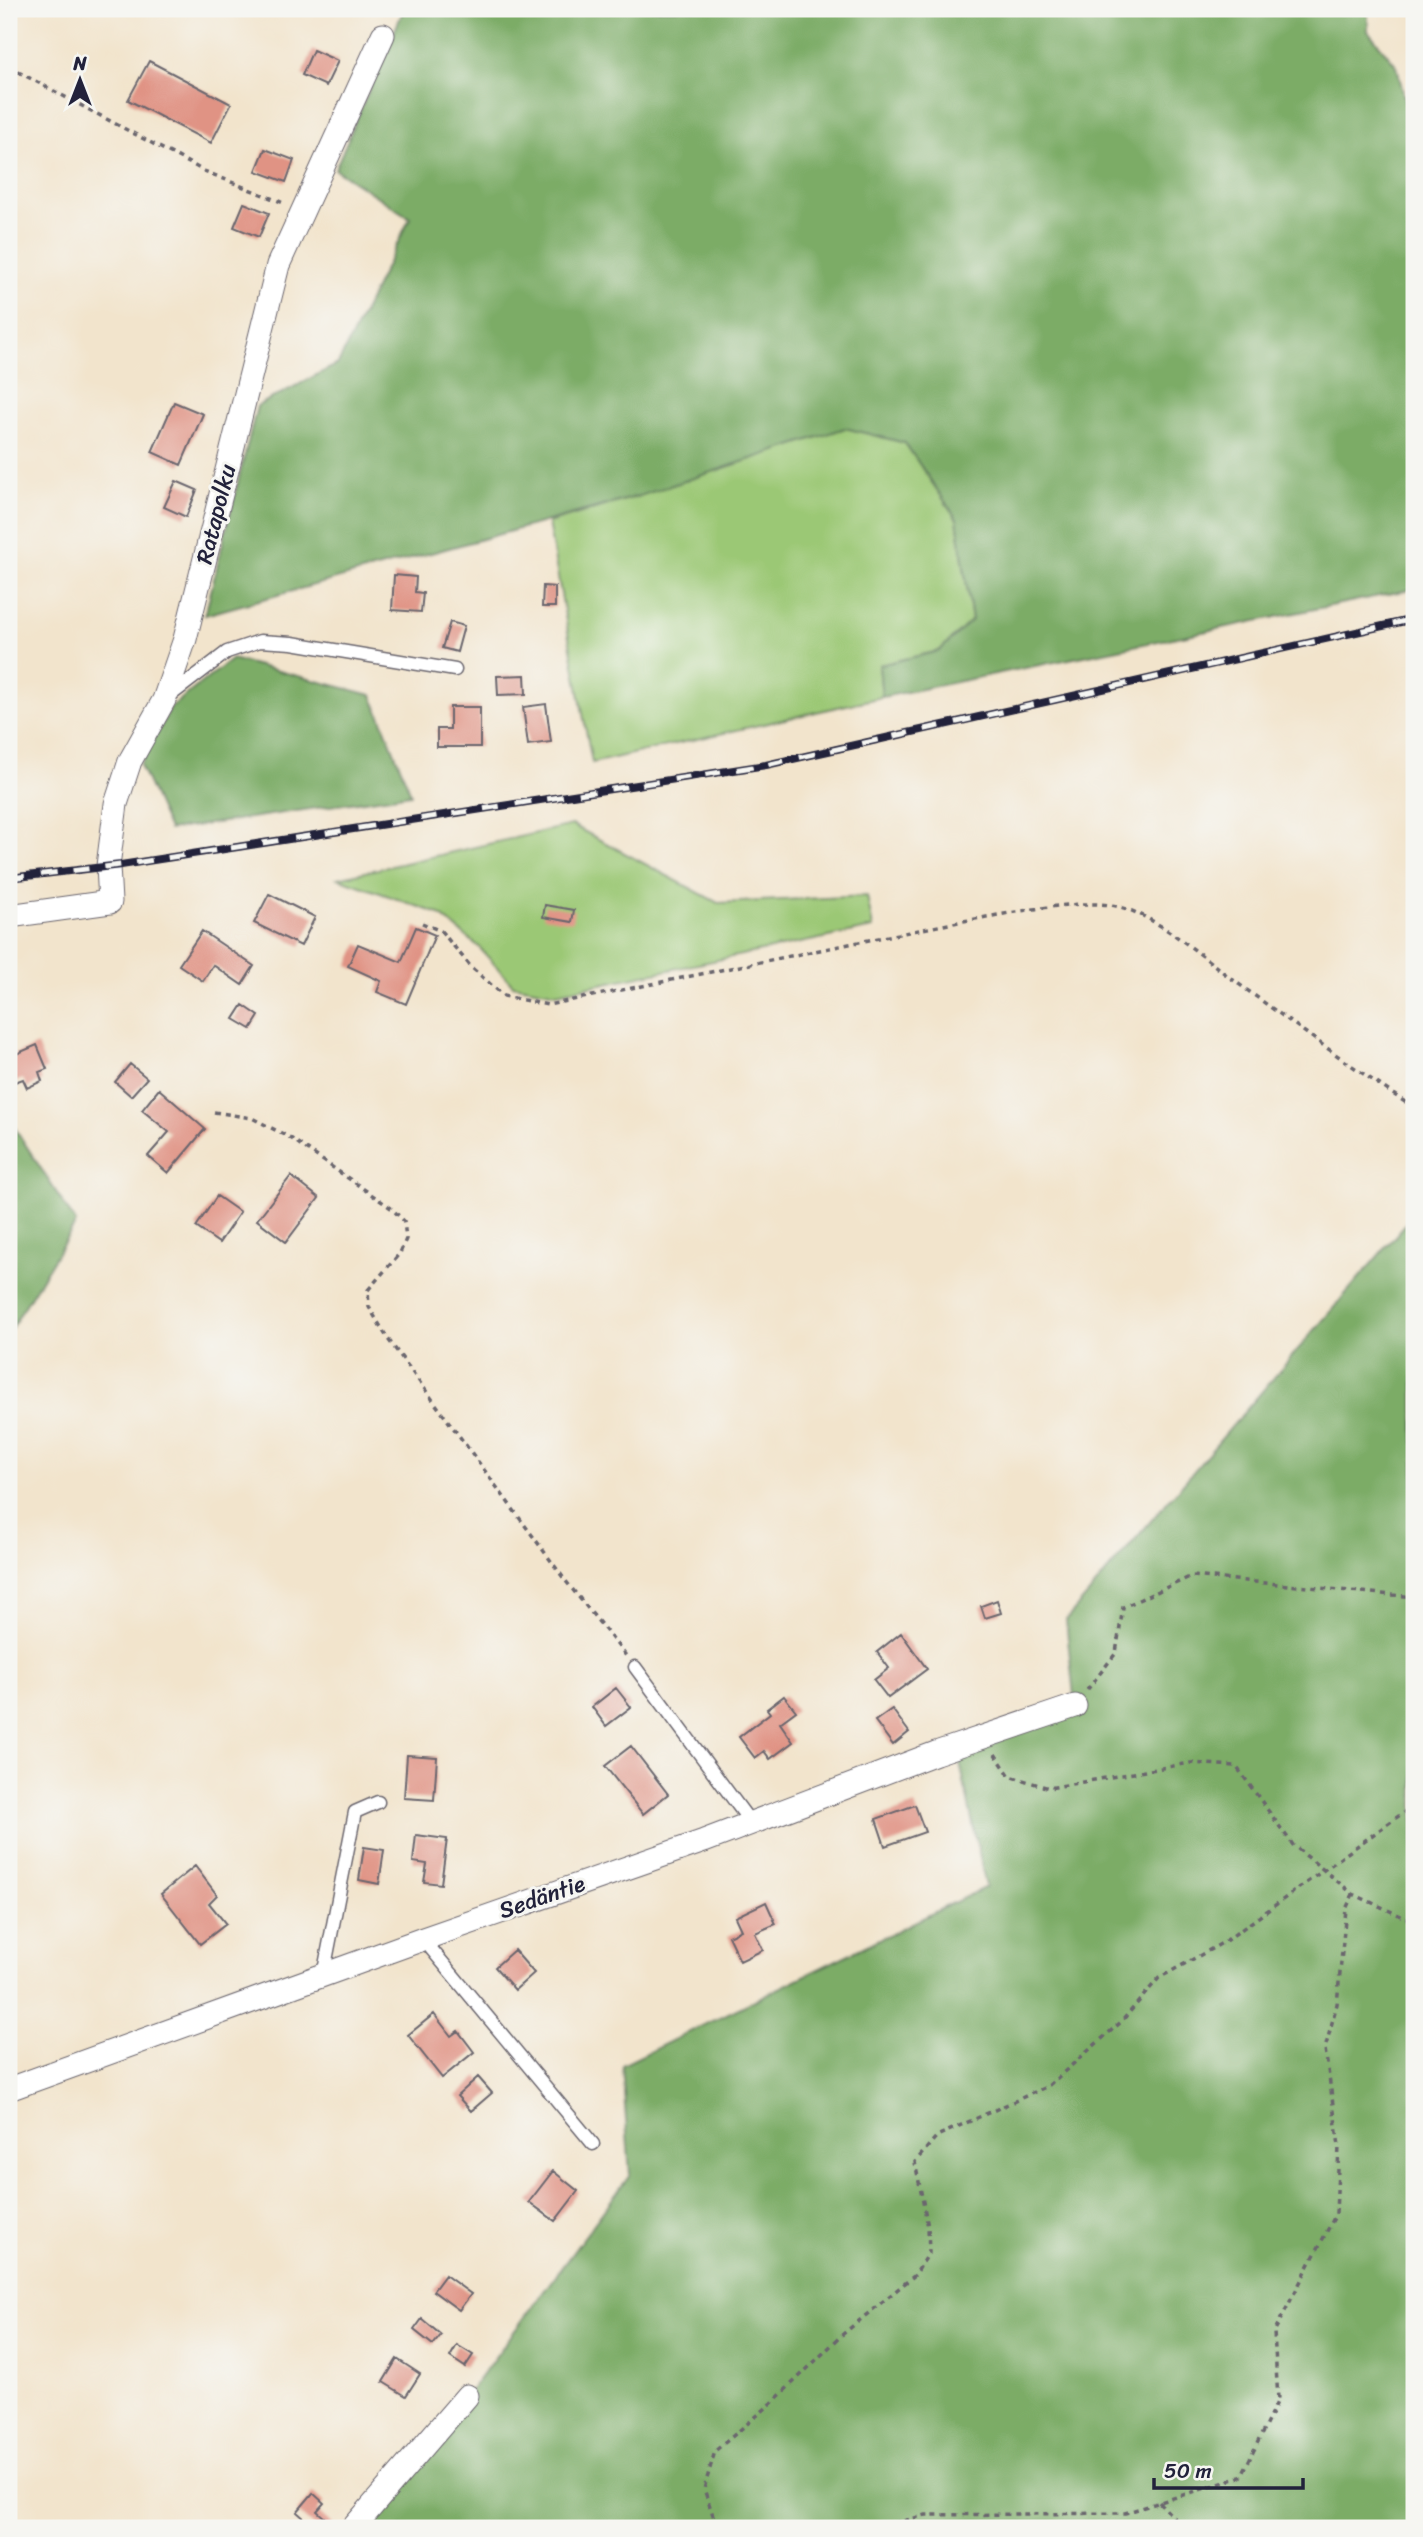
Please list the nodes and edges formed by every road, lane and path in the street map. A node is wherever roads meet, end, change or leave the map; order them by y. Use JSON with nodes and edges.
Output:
{"nodes":[{"id":1,"x":383,"y":36,"type":"dead end"},
{"id":2,"x":9,"y":68,"type":"edge"},
{"id":3,"x":303,"y":213,"type":"junction"},
{"id":4,"x":455,"y":670,"type":"dead end"},
{"id":5,"x":164,"y":700,"type":"junction"},
{"id":6,"x":9,"y":916,"type":"edge"},
{"id":7,"x":422,"y":923,"type":"dead end"},
{"id":8,"x":1414,"y":1108,"type":"edge"},
{"id":9,"x":214,"y":1112,"type":"dead end"},
{"id":10,"x":1414,"y":1597,"type":"edge"},
{"id":11,"x":635,"y":1667,"type":"joint"},
{"id":12,"x":1075,"y":1706,"type":"joint"},
{"id":13,"x":983,"y":1738,"type":"junction"},
{"id":14,"x":378,"y":1802,"type":"dead end"},
{"id":15,"x":1414,"y":1805,"type":"edge"},
{"id":16,"x":751,"y":1823,"type":"junction"},
{"id":17,"x":1324,"y":1871,"type":"junction"},
{"id":18,"x":1353,"y":1894,"type":"junction"},
{"id":19,"x":1414,"y":1922,"type":"edge"},
{"id":20,"x":423,"y":1939,"type":"junction"},
{"id":21,"x":323,"y":1976,"type":"junction"},
{"id":22,"x":9,"y":2089,"type":"edge"},
{"id":23,"x":593,"y":2144,"type":"dead end"},
{"id":24,"x":467,"y":2396,"type":"dead end"},
{"id":25,"x":1159,"y":2502,"type":"junction"},
{"id":26,"x":353,"y":2528,"type":"edge"},
{"id":27,"x":739,"y":2528,"type":"edge"},
{"id":28,"x":875,"y":2528,"type":"edge"},
{"id":29,"x":1184,"y":2528,"type":"edge"}],
"edges":[{"from":1,"to":3,"type":"street","name":"Ratapolku"},
{"from":2,"to":3,"type":"path"},
{"from":3,"to":5,"type":"street","name":"Ratapolku"},
{"from":4,"to":5,"type":"lane"},
{"from":5,"to":6,"type":"street","name":"Ratapolku"},
{"from":7,"to":8,"type":"path"},
{"from":9,"to":11,"type":"path"},
{"from":10,"to":12,"type":"path"},
{"from":11,"to":16,"type":"lane"},
{"from":12,"to":13,"type":"street","name":"Sedäntie"},
{"from":13,"to":16,"type":"street","name":"Sedäntie"},
{"from":13,"to":17,"type":"path"},
{"from":14,"to":21,"type":"lane"},
{"from":15,"to":17,"type":"path"},
{"from":16,"to":20,"type":"street","name":"Sedäntie"},
{"from":17,"to":18,"type":"path"},
{"from":17,"to":27,"type":"path"},
{"from":18,"to":19,"type":"path"},
{"from":18,"to":25,"type":"path"},
{"from":20,"to":21,"type":"street","name":"Sedäntie"},
{"from":20,"to":23,"type":"lane"},
{"from":21,"to":22,"type":"street","name":"Sedäntie"},
{"from":24,"to":26,"type":"street"},
{"from":25,"to":28,"type":"path"},
{"from":25,"to":29,"type":"path"}]}
